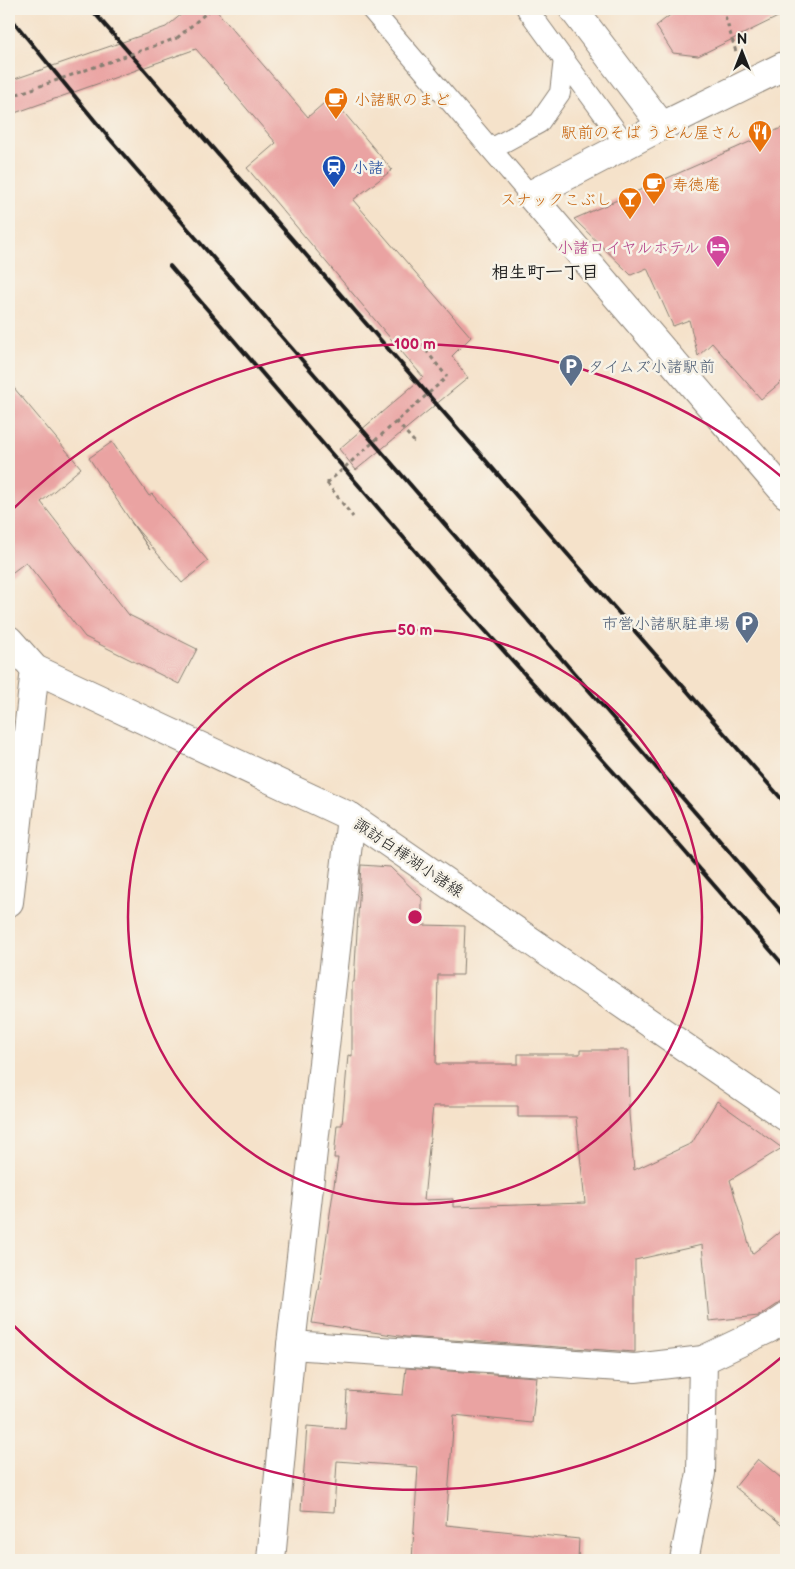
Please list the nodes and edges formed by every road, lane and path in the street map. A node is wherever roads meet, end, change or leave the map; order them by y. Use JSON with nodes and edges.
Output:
{"nodes":[{"id":1,"x":211,"y":9,"type":"edge"},
{"id":2,"x":527,"y":9,"type":"edge"},
{"id":3,"x":573,"y":9,"type":"edge"},
{"id":4,"x":723,"y":9,"type":"edge"},
{"id":5,"x":374,"y":11,"type":"edge"},
{"id":6,"x":736,"y":53,"type":"dead end"},
{"id":7,"x":564,"y":59,"type":"junction"},
{"id":8,"x":786,"y":65,"type":"edge"},
{"id":9,"x":9,"y":97,"type":"edge"},
{"id":10,"x":662,"y":126,"type":"junction"},
{"id":11,"x":619,"y":135,"type":"dead end"},
{"id":12,"x":491,"y":149,"type":"junction"},
{"id":13,"x":530,"y":195,"type":"junction"},
{"id":14,"x":421,"y":344,"type":"dead end"},
{"id":15,"x":396,"y":421,"type":"junction"},
{"id":16,"x":418,"y":445,"type":"dead end"},
{"id":17,"x":786,"y":494,"type":"edge"},
{"id":18,"x":353,"y":516,"type":"dead end"},
{"id":19,"x":9,"y":640,"type":"edge"},
{"id":20,"x":36,"y":669,"type":"junction"},
{"id":21,"x":351,"y":818,"type":"junction"},
{"id":22,"x":9,"y":902,"type":"edge"},
{"id":23,"x":786,"y":1117,"type":"edge"},
{"id":24,"x":786,"y":1317,"type":"edge"},
{"id":25,"x":291,"y":1345,"type":"junction"},
{"id":26,"x":703,"y":1360,"type":"junction"},
{"id":27,"x":271,"y":1560,"type":"edge"},
{"id":28,"x":684,"y":1560,"type":"edge"}],
"edges":[{"from":1,"to":9,"type":"path","bridge":true},
{"from":2,"to":7,"type":"lane"},
{"from":3,"to":10,"type":"street"},
{"from":4,"to":6,"type":"path"},
{"from":5,"to":12,"type":"lane"},
{"from":7,"to":11,"type":"lane"},
{"from":7,"to":12,"type":"lane"},
{"from":8,"to":10,"type":"street"},
{"from":10,"to":13,"type":"street"},
{"from":12,"to":13,"type":"lane"},
{"from":13,"to":17,"type":"street"},
{"from":14,"to":15,"type":"path","bridge":true},
{"from":15,"to":16,"type":"path"},
{"from":15,"to":18,"type":"path","bridge":true},
{"from":19,"to":20,"type":"street","name":"諏訪白樺湖小諸線"},
{"from":20,"to":21,"type":"street","name":"諏訪白樺湖小諸線"},
{"from":20,"to":22,"type":"street"},
{"from":21,"to":23,"type":"street","name":"諏訪白樺湖小諸線"},
{"from":21,"to":25,"type":"street"},
{"from":24,"to":26,"type":"street"},
{"from":25,"to":26,"type":"street"},
{"from":25,"to":27,"type":"street"},
{"from":26,"to":28,"type":"street"}]}
